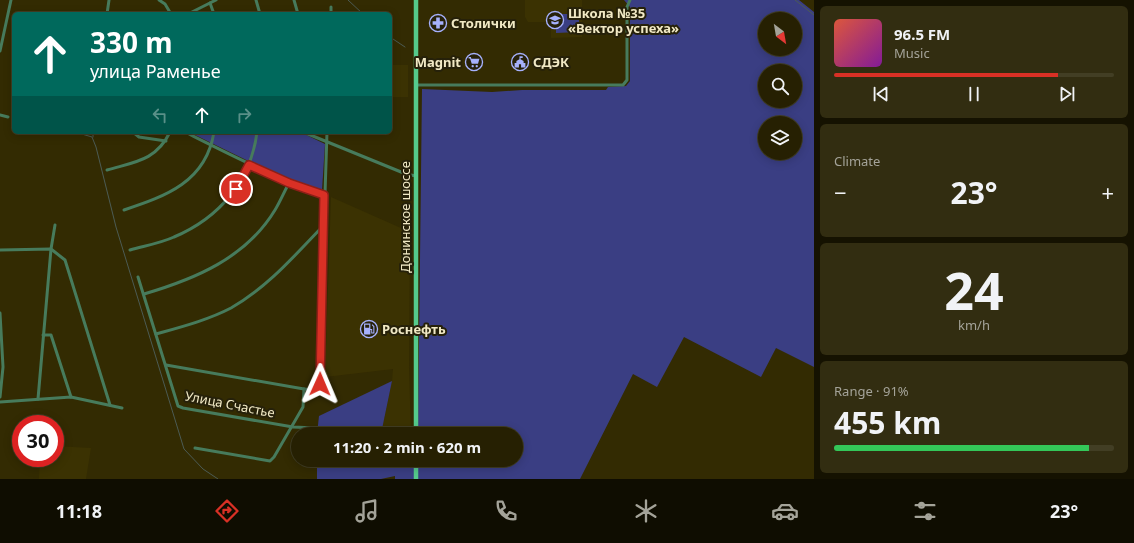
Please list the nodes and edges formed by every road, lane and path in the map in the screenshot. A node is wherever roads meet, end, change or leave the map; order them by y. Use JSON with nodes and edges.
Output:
{"nodes":[{"id":1,"x":11,"y":0,"type":"edge"},
{"id":2,"x":108,"y":0,"type":"edge"},
{"id":3,"x":159,"y":0,"type":"edge"},
{"id":4,"x":204,"y":0,"type":"edge"},
{"id":5,"x":216,"y":0,"type":"edge"},
{"id":6,"x":256,"y":0,"type":"edge"},
{"id":7,"x":294,"y":0,"type":"edge"},
{"id":8,"x":416,"y":0,"type":"edge"},
{"id":9,"x":630,"y":0,"type":"edge"},
{"id":10,"x":208,"y":4,"type":"junction"},
{"id":11,"x":331,"y":7,"type":"dead end"},
{"id":12,"x":107,"y":12,"type":"edge"},
{"id":13,"x":170,"y":12,"type":"edge"},
{"id":14,"x":192,"y":12,"type":"edge"},
{"id":15,"x":213,"y":12,"type":"edge"},
{"id":16,"x":259,"y":12,"type":"edge"},
{"id":17,"x":297,"y":12,"type":"edge"},
{"id":18,"x":331,"y":12,"type":"edge"},
{"id":19,"x":0,"y":51,"type":"edge"},
{"id":20,"x":416,"y":85,"type":"junction"},
{"id":21,"x":0,"y":115,"type":"edge"},
{"id":22,"x":8,"y":118,"type":"dead end"},
{"id":23,"x":135,"y":134,"type":"edge"},
{"id":24,"x":169,"y":134,"type":"edge"},
{"id":25,"x":189,"y":134,"type":"edge"},
{"id":26,"x":214,"y":134,"type":"edge"},
{"id":27,"x":257,"y":134,"type":"edge"},
{"id":28,"x":308,"y":134,"type":"edge"},
{"id":29,"x":327,"y":134,"type":"edge"},
{"id":30,"x":166,"y":141,"type":"junction"},
{"id":31,"x":326,"y":142,"type":"junction"},
{"id":32,"x":211,"y":145,"type":"junction"},
{"id":33,"x":249,"y":165,"type":"junction"},
{"id":34,"x":107,"y":170,"type":"dead end"},
{"id":35,"x":416,"y":176,"type":"junction"},
{"id":36,"x":289,"y":183,"type":"junction"},
{"id":37,"x":324,"y":195,"type":"junction"},
{"id":38,"x":124,"y":210,"type":"dead end"},
{"id":39,"x":54,"y":225,"type":"dead end"},
{"id":40,"x":324,"y":225,"type":"junction"},
{"id":41,"x":51,"y":249,"type":"junction"},
{"id":42,"x":0,"y":250,"type":"edge"},
{"id":43,"x":130,"y":250,"type":"dead end"},
{"id":44,"x":138,"y":277,"type":"dead end"},
{"id":45,"x":144,"y":294,"type":"junction"},
{"id":46,"x":0,"y":313,"type":"edge"},
{"id":47,"x":156,"y":334,"type":"junction"},
{"id":48,"x":44,"y":335,"type":"junction"},
{"id":49,"x":166,"y":365,"type":"junction"},
{"id":50,"x":304,"y":389,"type":"junction"},
{"id":51,"x":71,"y":397,"type":"junction"},
{"id":52,"x":0,"y":398,"type":"edge"},
{"id":53,"x":38,"y":399,"type":"junction"},
{"id":54,"x":0,"y":402,"type":"edge"},
{"id":55,"x":110,"y":405,"type":"junction"},
{"id":56,"x":122,"y":408,"type":"dead end"},
{"id":57,"x":292,"y":427,"type":"joint"},
{"id":58,"x":416,"y":427,"type":"edge"},
{"id":59,"x":291,"y":429,"type":"edge"},
{"id":60,"x":195,"y":448,"type":"dead end"},
{"id":61,"x":416,"y":467,"type":"edge"},
{"id":62,"x":416,"y":479,"type":"edge"}],
"edges":[{"from":1,"to":19,"type":"street"},
{"from":2,"to":12,"type":"street"},
{"from":3,"to":13,"type":"street"},
{"from":4,"to":10,"type":"street"},
{"from":5,"to":10,"type":"street"},
{"from":6,"to":16,"type":"street"},
{"from":7,"to":17,"type":"street"},
{"from":8,"to":20,"type":"main road","name":"Донинское шоссе"},
{"from":9,"to":20,"type":"street"},
{"from":10,"to":14,"type":"street"},
{"from":10,"to":15,"type":"street"},
{"from":11,"to":18,"type":"street"},
{"from":20,"to":35,"type":"main road","name":"Донинское шоссе"},
{"from":21,"to":22,"type":"street"},
{"from":23,"to":30,"type":"street"},
{"from":24,"to":30,"type":"street"},
{"from":25,"to":32,"type":"street"},
{"from":26,"to":32,"type":"street"},
{"from":27,"to":33,"type":"street"},
{"from":28,"to":31,"type":"street"},
{"from":29,"to":31,"type":"street"},
{"from":30,"to":34,"type":"street"},
{"from":31,"to":35,"type":"street"},
{"from":31,"to":37,"type":"street"},
{"from":32,"to":33,"type":"street"},
{"from":32,"to":38,"type":"street"},
{"from":33,"to":36,"type":"street"},
{"from":33,"to":43,"type":"street"},
{"from":35,"to":58,"type":"main road","name":"Донинское шоссе"},
{"from":36,"to":37,"type":"street"},
{"from":36,"to":45,"type":"street"},
{"from":37,"to":40,"type":"street"},
{"from":39,"to":41,"type":"street"},
{"from":40,"to":47,"type":"street"},
{"from":40,"to":50,"type":"street"},
{"from":41,"to":42,"type":"street"},
{"from":41,"to":48,"type":"street"},
{"from":41,"to":55,"type":"street"},
{"from":44,"to":45,"type":"street","name":"Улица Счастье"},
{"from":45,"to":47,"type":"street","name":"Улица Счастье"},
{"from":46,"to":52,"type":"street"},
{"from":47,"to":49,"type":"street","name":"Улица Счастье"},
{"from":48,"to":51,"type":"street"},
{"from":48,"to":53,"type":"street"},
{"from":49,"to":50,"type":"street"},
{"from":49,"to":57,"type":"street","name":"Улица Счастье"},
{"from":50,"to":57,"type":"street"},
{"from":51,"to":53,"type":"street"},
{"from":51,"to":55,"type":"street"},
{"from":53,"to":54,"type":"street"},
{"from":55,"to":56,"type":"street"},
{"from":59,"to":60,"type":"street"},
{"from":61,"to":62,"type":"main road"}]}
